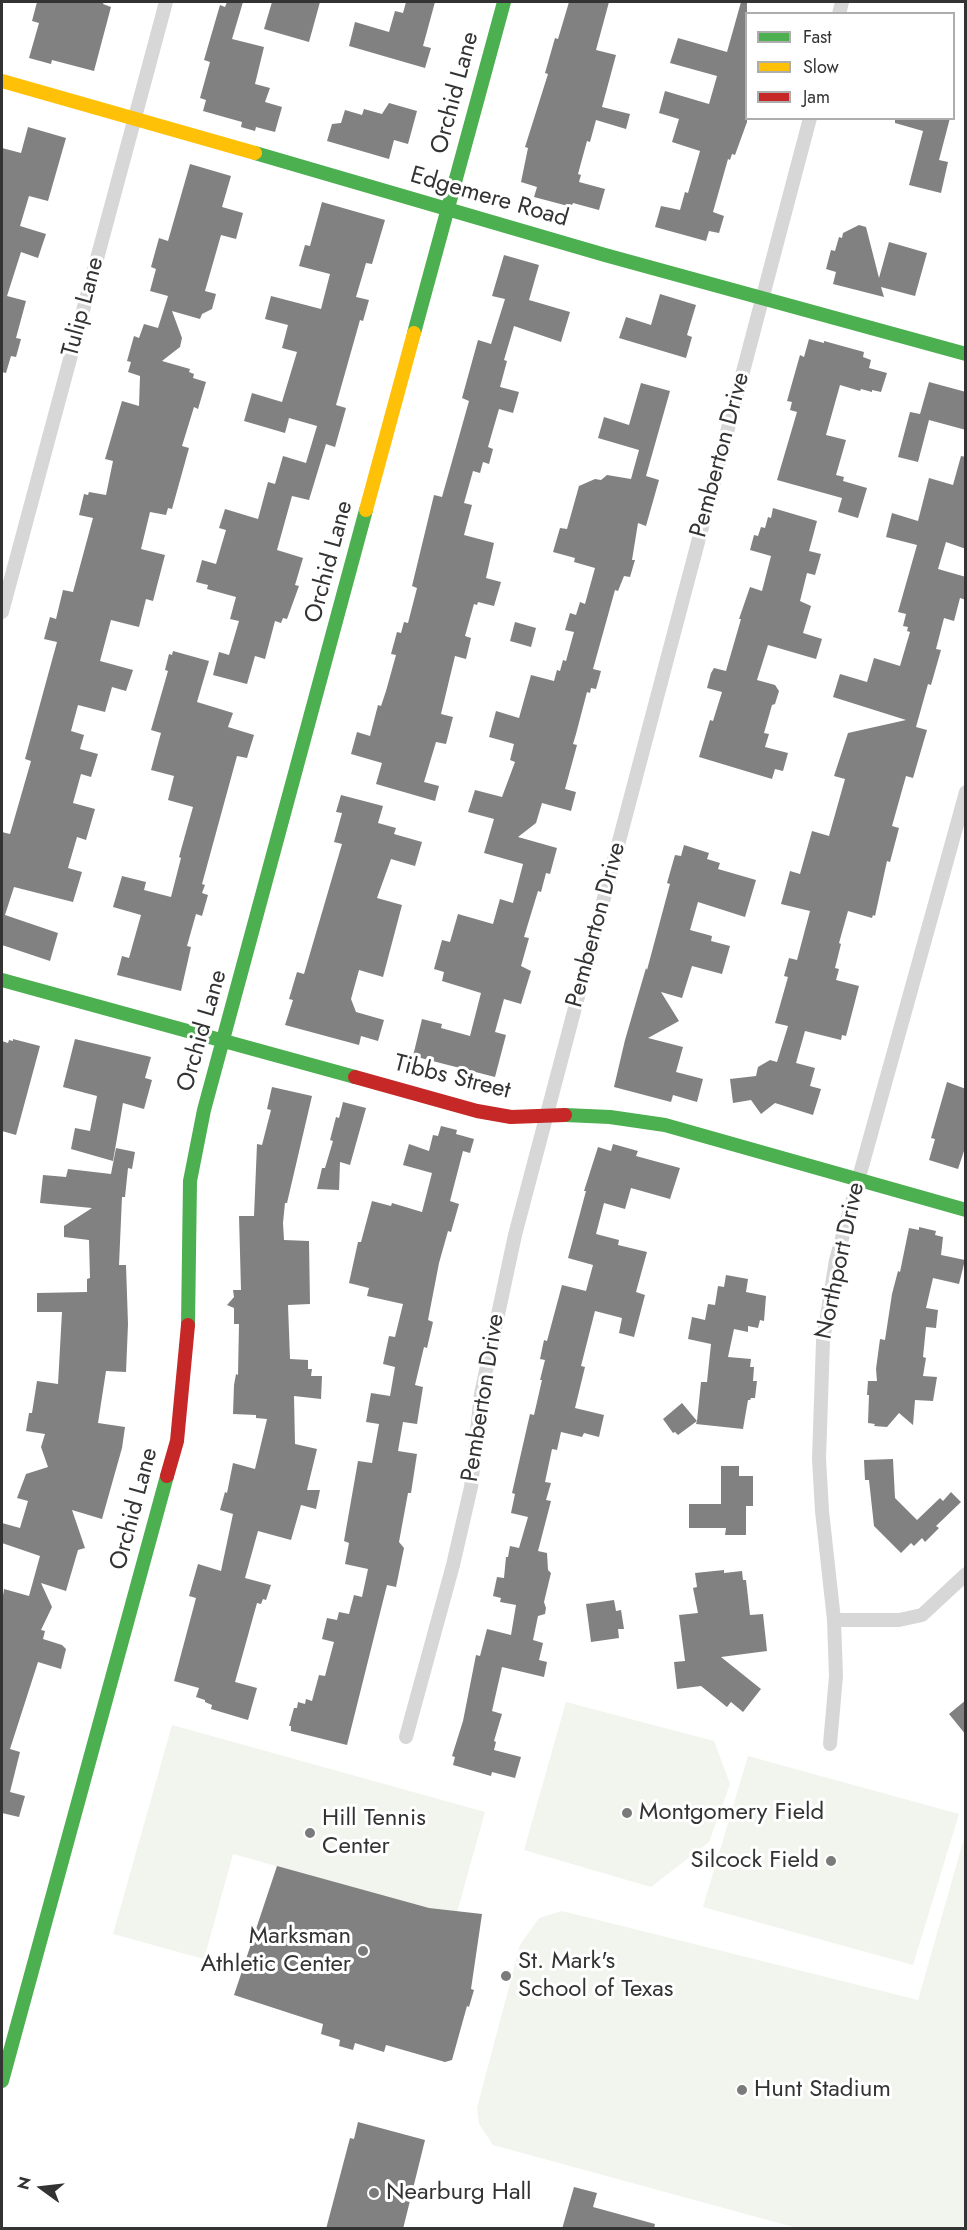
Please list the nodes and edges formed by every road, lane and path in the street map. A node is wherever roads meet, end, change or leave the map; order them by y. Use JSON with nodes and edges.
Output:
{"nodes":[{"id":1,"x":166,"y":2,"type":"edge"},
{"id":2,"x":504,"y":2,"type":"edge"},
{"id":3,"x":2,"y":81,"type":"edge"},
{"id":4,"x":135,"y":118,"type":"junction"},
{"id":5,"x":809,"y":120,"type":"edge"},
{"id":6,"x":448,"y":209,"type":"junction"},
{"id":7,"x":763,"y":297,"type":"junction"},
{"id":8,"x":966,"y":354,"type":"edge"},
{"id":9,"x":2,"y":612,"type":"edge"},
{"id":10,"x":966,"y":792,"type":"edge"},
{"id":11,"x":2,"y":980,"type":"edge"},
{"id":12,"x":224,"y":1040,"type":"junction"},
{"id":13,"x":547,"y":1114,"type":"junction"},
{"id":14,"x":858,"y":1180,"type":"junction"},
{"id":15,"x":966,"y":1210,"type":"edge"},
{"id":16,"x":966,"y":1574,"type":"edge"},
{"id":17,"x":834,"y":1620,"type":"junction"},
{"id":18,"x":406,"y":1737,"type":"dead end"},
{"id":19,"x":830,"y":1744,"type":"dead end"},
{"id":20,"x":2,"y":2081,"type":"edge"}],
"edges":[{"from":1,"to":4,"type":"street","name":"Tulip Lane"},
{"from":2,"to":6,"type":"street","name":"Orchid Lane"},
{"from":3,"to":4,"type":"street","name":"Edgemere Road"},
{"from":4,"to":6,"type":"street","name":"Edgemere Road"},
{"from":4,"to":9,"type":"street","name":"Tulip Lane"},
{"from":5,"to":7,"type":"street","name":"Pemberton Drive"},
{"from":6,"to":7,"type":"street","name":"Edgemere Road"},
{"from":6,"to":12,"type":"street","name":"Orchid Lane"},
{"from":7,"to":8,"type":"street","name":"Edgemere Road"},
{"from":7,"to":13,"type":"street","name":"Pemberton Drive"},
{"from":10,"to":14,"type":"street","name":"Northport Drive"},
{"from":11,"to":12,"type":"street","name":"Tibbs Street"},
{"from":12,"to":13,"type":"street","name":"Tibbs Street"},
{"from":12,"to":20,"type":"street","name":"Orchid Lane"},
{"from":13,"to":14,"type":"street","name":"Tibbs Street"},
{"from":13,"to":18,"type":"street","name":"Pemberton Drive"},
{"from":14,"to":15,"type":"street","name":"Tibbs Street"},
{"from":14,"to":17,"type":"street","name":"Northport Drive"},
{"from":16,"to":17,"type":"street"},
{"from":17,"to":19,"type":"street","name":"Northport Drive"}]}
